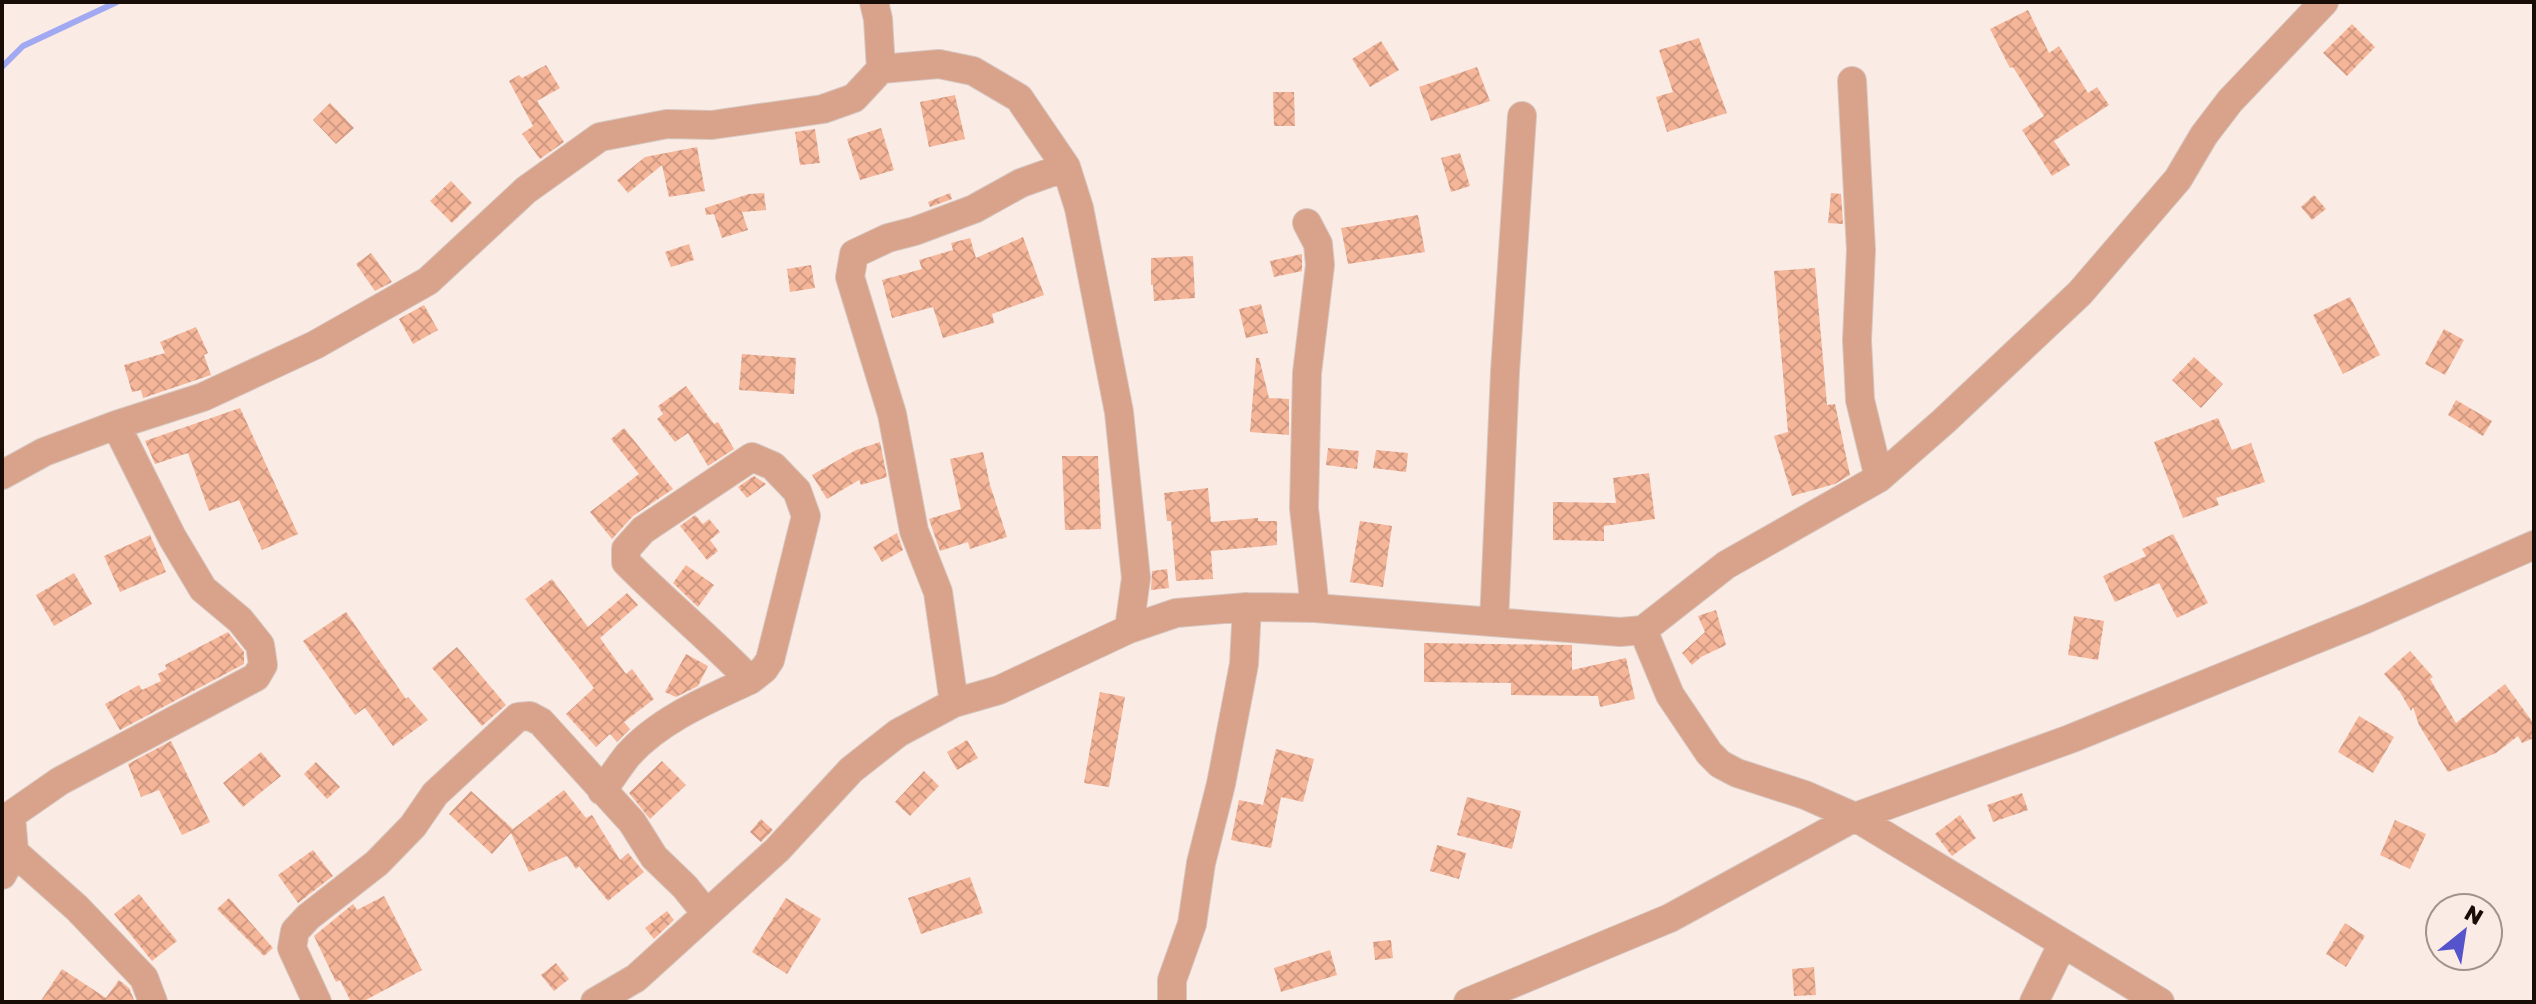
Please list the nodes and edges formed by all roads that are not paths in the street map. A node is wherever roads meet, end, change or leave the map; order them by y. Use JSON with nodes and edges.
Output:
{"nodes":[{"id":1,"x":874,"y":2,"type":"edge"},
{"id":2,"x":2316,"y":5,"type":"edge"},
{"id":3,"x":881,"y":69,"type":"junction"},
{"id":4,"x":1852,"y":81,"type":"dead end"},
{"id":5,"x":1522,"y":116,"type":"dead end"},
{"id":6,"x":1066,"y":167,"type":"junction"},
{"id":7,"x":1307,"y":223,"type":"dead end"},
{"id":8,"x":116,"y":425,"type":"junction"},
{"id":9,"x":2,"y":475,"type":"edge"},
{"id":10,"x":1879,"y":478,"type":"junction"},
{"id":11,"x":2534,"y":545,"type":"edge"},
{"id":12,"x":1247,"y":607,"type":"junction"},
{"id":13,"x":1315,"y":608,"type":"junction"},
{"id":14,"x":1494,"y":622,"type":"junction"},
{"id":15,"x":1129,"y":629,"type":"junction"},
{"id":16,"x":1643,"y":630,"type":"junction"},
{"id":17,"x":750,"y":680,"type":"junction"},
{"id":18,"x":954,"y":703,"type":"junction"},
{"id":19,"x":602,"y":791,"type":"junction"},
{"id":20,"x":1855,"y":817,"type":"junction"},
{"id":21,"x":8,"y":863,"type":"edge"},
{"id":22,"x":706,"y":913,"type":"junction"},
{"id":23,"x":2062,"y":945,"type":"junction"},
{"id":24,"x":153,"y":1002,"type":"edge"},
{"id":25,"x":317,"y":1002,"type":"edge"},
{"id":26,"x":595,"y":1002,"type":"edge"},
{"id":27,"x":1172,"y":1002,"type":"edge"},
{"id":28,"x":1468,"y":1002,"type":"edge"},
{"id":29,"x":2034,"y":1002,"type":"edge"},
{"id":30,"x":2160,"y":1002,"type":"edge"}],
"edges":[{"from":1,"to":3,"type":"street"},
{"from":2,"to":10,"type":"street"},
{"from":3,"to":6,"type":"street"},
{"from":3,"to":8,"type":"street"},
{"from":4,"to":10,"type":"street"},
{"from":5,"to":14,"type":"street"},
{"from":6,"to":15,"type":"street"},
{"from":6,"to":18,"type":"street"},
{"from":7,"to":13,"type":"street"},
{"from":8,"to":9,"type":"street"},
{"from":8,"to":21,"type":"street"},
{"from":10,"to":16,"type":"street"},
{"from":11,"to":20,"type":"street"},
{"from":12,"to":13,"type":"street"},
{"from":12,"to":15,"type":"street"},
{"from":12,"to":27,"type":"street"},
{"from":13,"to":14,"type":"street"},
{"from":14,"to":16,"type":"street"},
{"from":15,"to":18,"type":"street"},
{"from":16,"to":20,"type":"street"},
{"from":17,"to":17,"type":"street"},
{"from":17,"to":19,"type":"street"},
{"from":18,"to":22,"type":"street"},
{"from":19,"to":22,"type":"street"},
{"from":19,"to":25,"type":"street"},
{"from":20,"to":23,"type":"street"},
{"from":20,"to":28,"type":"street"},
{"from":21,"to":24,"type":"street"},
{"from":22,"to":26,"type":"street"},
{"from":23,"to":29,"type":"street"},
{"from":23,"to":30,"type":"street"}]}
